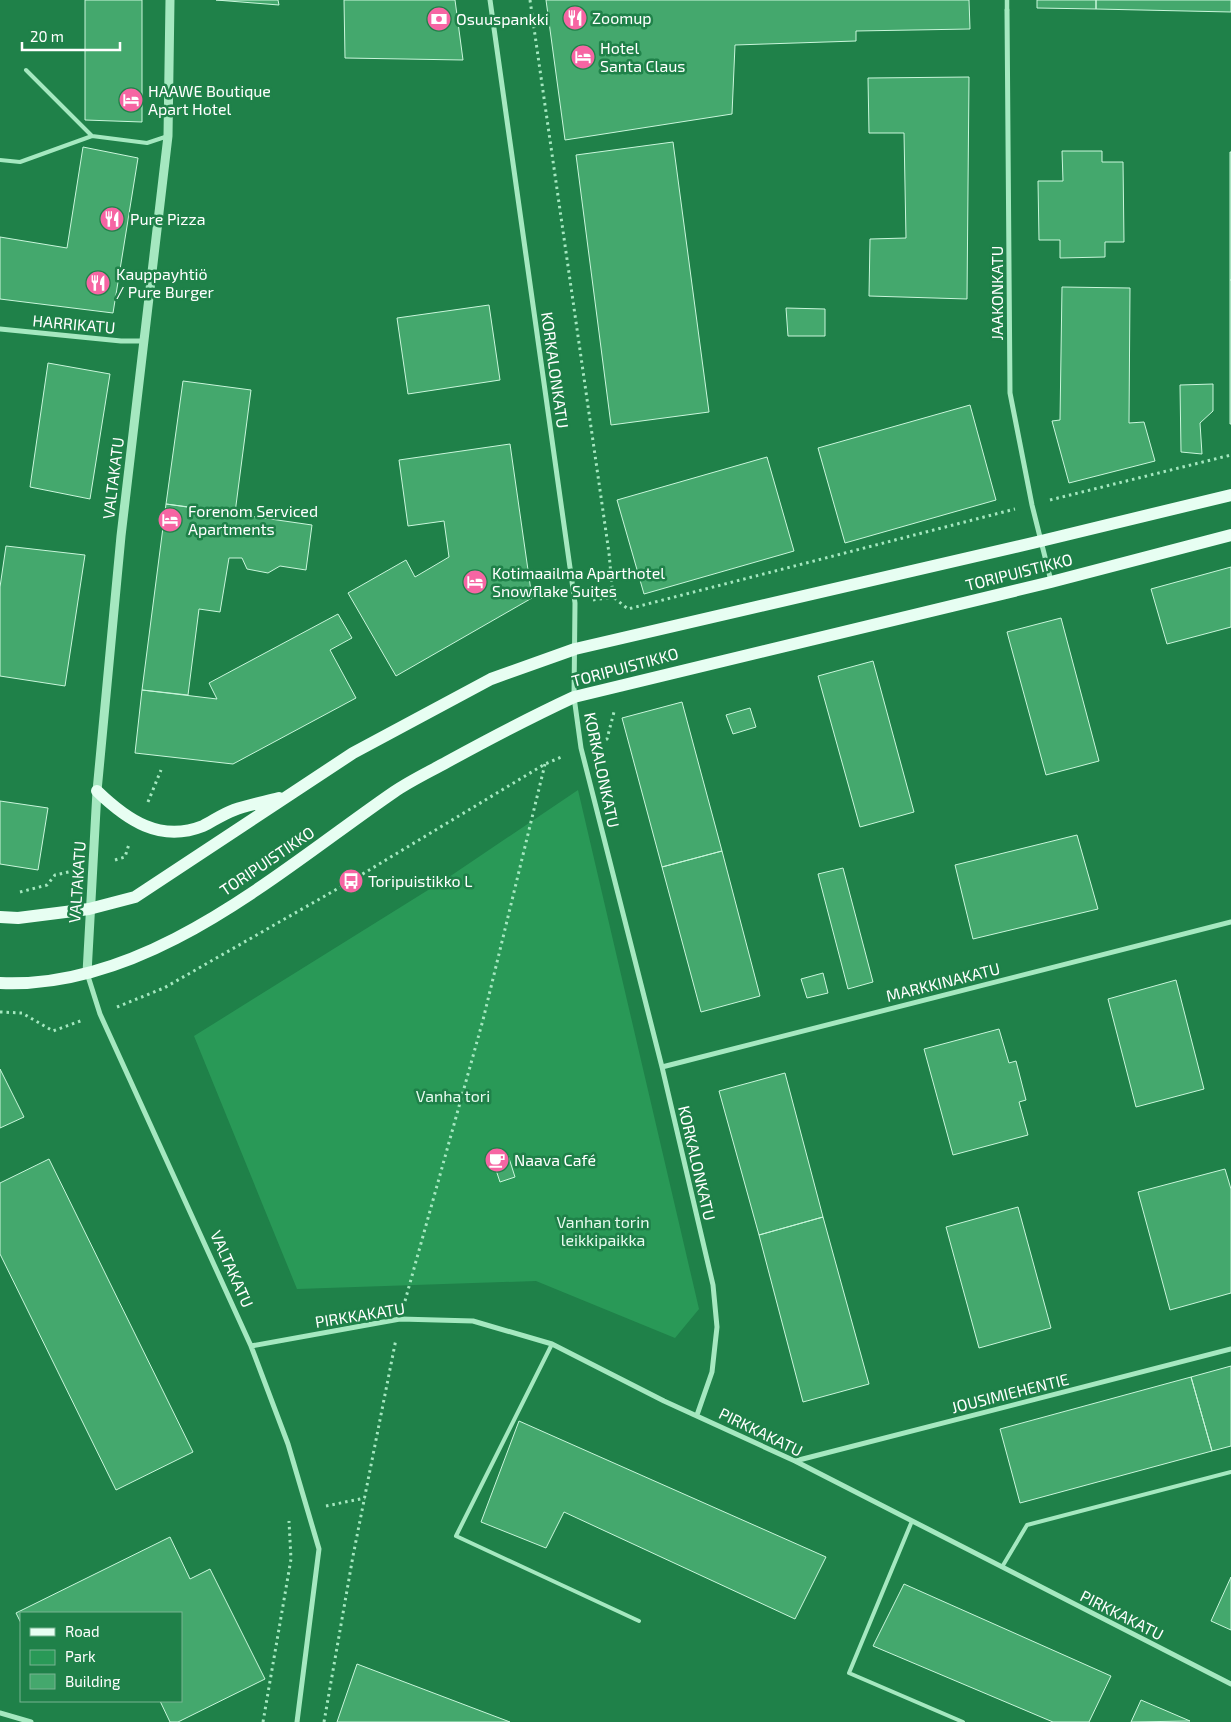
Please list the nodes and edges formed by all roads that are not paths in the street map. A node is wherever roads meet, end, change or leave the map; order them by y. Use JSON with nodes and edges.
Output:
{"nodes":[{"id":1,"x":170,"y":0,"type":"edge"},
{"id":2,"x":490,"y":0,"type":"edge"},
{"id":3,"x":1007,"y":0,"type":"edge"},
{"id":4,"x":1007,"y":10,"type":"joint"},
{"id":5,"x":26,"y":70,"type":"dead end"},
{"id":6,"x":92,"y":136,"type":"junction"},
{"id":7,"x":168,"y":136,"type":"junction"},
{"id":8,"x":0,"y":160,"type":"edge"},
{"id":9,"x":0,"y":329,"type":"edge"},
{"id":10,"x":145,"y":341,"type":"junction"},
{"id":11,"x":1231,"y":495,"type":"edge"},
{"id":12,"x":1231,"y":535,"type":"edge"},
{"id":13,"x":1042,"y":541,"type":"junction"},
{"id":14,"x":1051,"y":582,"type":"junction"},
{"id":15,"x":576,"y":649,"type":"junction"},
{"id":16,"x":574,"y":696,"type":"junction"},
{"id":17,"x":98,"y":791,"type":"junction"},
{"id":18,"x":288,"y":796,"type":"junction"},
{"id":19,"x":89,"y":909,"type":"junction"},
{"id":20,"x":0,"y":917,"type":"edge"},
{"id":21,"x":1231,"y":922,"type":"edge"},
{"id":22,"x":87,"y":973,"type":"junction"},
{"id":23,"x":0,"y":983,"type":"edge"},
{"id":24,"x":662,"y":1067,"type":"junction"},
{"id":25,"x":552,"y":1344,"type":"junction"},
{"id":26,"x":250,"y":1346,"type":"junction"},
{"id":27,"x":1231,"y":1349,"type":"edge"},
{"id":28,"x":698,"y":1415,"type":"junction"},
{"id":29,"x":795,"y":1461,"type":"junction"},
{"id":30,"x":1231,"y":1472,"type":"edge"},
{"id":31,"x":912,"y":1521,"type":"junction"},
{"id":32,"x":1002,"y":1567,"type":"junction"},
{"id":33,"x":639,"y":1621,"type":"dead end"},
{"id":34,"x":1231,"y":1684,"type":"edge"},
{"id":35,"x":0,"y":1713,"type":"edge"},
{"id":36,"x":31,"y":1722,"type":"edge"},
{"id":37,"x":297,"y":1722,"type":"edge"},
{"id":38,"x":963,"y":1722,"type":"edge"}],
"edges":[{"from":1,"to":7,"type":"street","name":"VALTAKATU"},
{"from":2,"to":15,"type":"street","name":"KORKALONKATU"},
{"from":3,"to":4,"type":"street","name":"JAAKONKATU"},
{"from":4,"to":13,"type":"street","name":"JAAKONKATU"},
{"from":5,"to":6,"type":"lane"},
{"from":6,"to":7,"type":"lane"},
{"from":6,"to":8,"type":"lane"},
{"from":7,"to":10,"type":"street","name":"VALTAKATU"},
{"from":9,"to":10,"type":"street","name":"HARRIKATU"},
{"from":10,"to":17,"type":"street","name":"VALTAKATU"},
{"from":11,"to":13,"type":"main road","name":"TORIPUISTIKKO"},
{"from":12,"to":14,"type":"main road","name":"TORIPUISTIKKO"},
{"from":13,"to":14,"type":"street","name":"JAAKONKATU"},
{"from":13,"to":15,"type":"main road","name":"TORIPUISTIKKO"},
{"from":14,"to":16,"type":"main road","name":"TORIPUISTIKKO"},
{"from":15,"to":16,"type":"street","name":"KORKALONKATU"},
{"from":15,"to":18,"type":"main road","name":"TORIPUISTIKKO"},
{"from":16,"to":22,"type":"main road","name":"TORIPUISTIKKO"},
{"from":16,"to":24,"type":"street","name":"KORKALONKATU"},
{"from":17,"to":18,"type":"main road"},
{"from":17,"to":19,"type":"street","name":"VALTAKATU"},
{"from":18,"to":19,"type":"main road","name":"TORIPUISTIKKO"},
{"from":19,"to":20,"type":"main road","name":"TORIPUISTIKKO"},
{"from":19,"to":22,"type":"street","name":"VALTAKATU"},
{"from":21,"to":24,"type":"street","name":"MARKKINAKATU"},
{"from":22,"to":23,"type":"main road","name":"TORIPUISTIKKO"},
{"from":22,"to":26,"type":"street","name":"VALTAKATU"},
{"from":24,"to":28,"type":"street","name":"KORKALONKATU"},
{"from":25,"to":26,"type":"street","name":"PIRKKAKATU"},
{"from":25,"to":28,"type":"street","name":"PIRKKAKATU"},
{"from":25,"to":33,"type":"lane"},
{"from":26,"to":37,"type":"street","name":"VALTAKATU"},
{"from":27,"to":29,"type":"street","name":"JOUSIMIEHENTIE"},
{"from":28,"to":29,"type":"street","name":"PIRKKAKATU"},
{"from":29,"to":31,"type":"street","name":"PIRKKAKATU"},
{"from":30,"to":32,"type":"lane"},
{"from":31,"to":32,"type":"street","name":"PIRKKAKATU"},
{"from":31,"to":38,"type":"lane"},
{"from":32,"to":34,"type":"street","name":"PIRKKAKATU"},
{"from":35,"to":36,"type":"street"}]}
